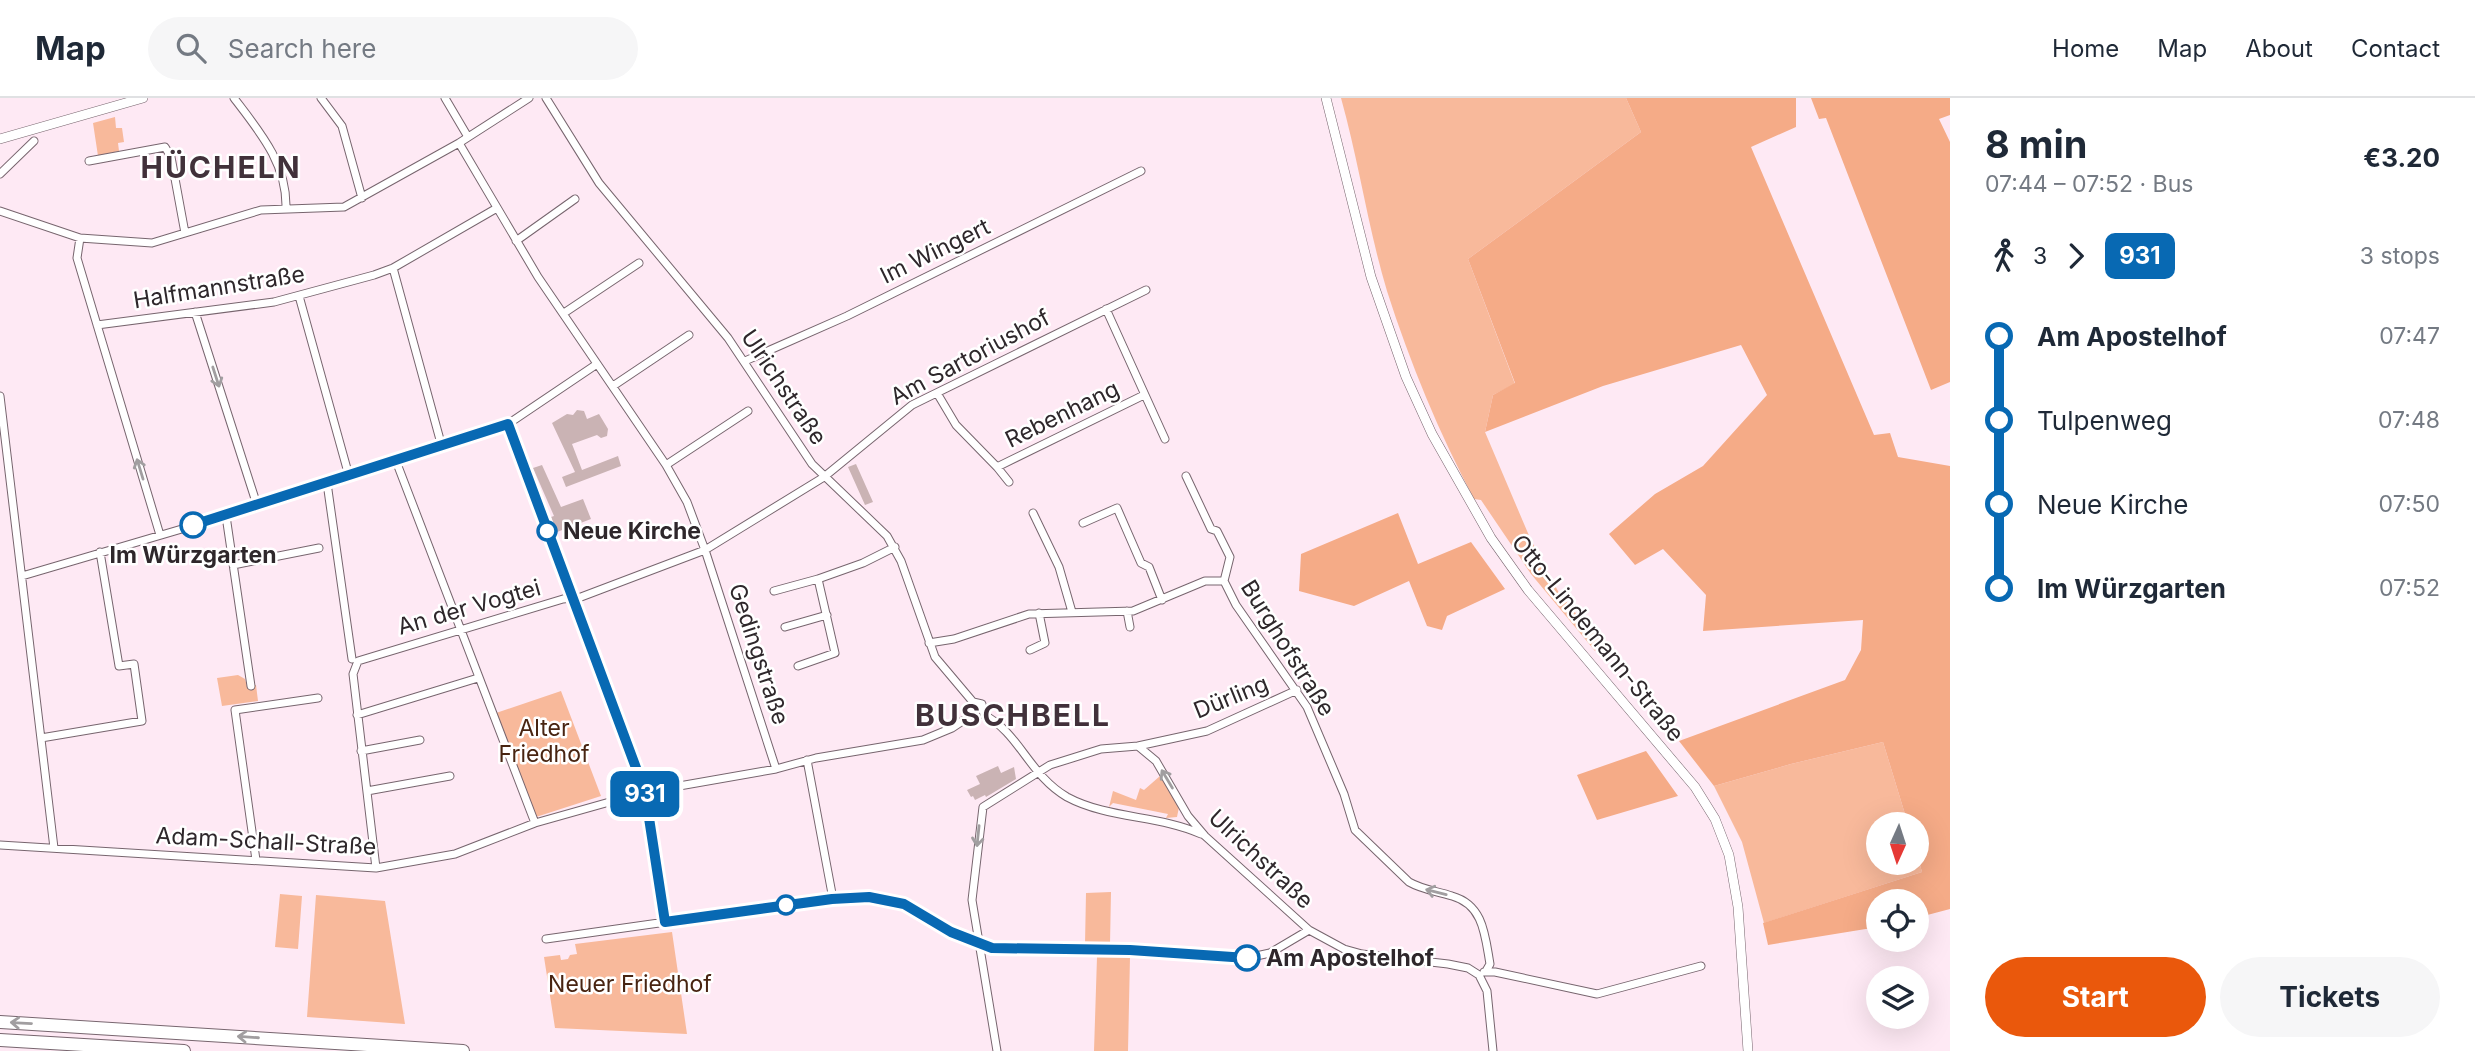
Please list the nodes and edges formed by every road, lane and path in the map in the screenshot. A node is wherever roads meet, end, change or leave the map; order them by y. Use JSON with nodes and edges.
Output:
{"nodes":[{"id":1,"x":143,"y":98,"type":"edge"},
{"id":2,"x":234,"y":98,"type":"edge"},
{"id":3,"x":321,"y":98,"type":"edge"},
{"id":4,"x":445,"y":98,"type":"edge"},
{"id":5,"x":529,"y":98,"type":"edge"},
{"id":6,"x":546,"y":98,"type":"edge"},
{"id":7,"x":1326,"y":98,"type":"edge"},
{"id":8,"x":468,"y":137,"type":"junction"},
{"id":9,"x":0,"y":139,"type":"edge"},
{"id":10,"x":34,"y":141,"type":"dead end"},
{"id":11,"x":459,"y":143,"type":"junction"},
{"id":12,"x":89,"y":160,"type":"dead end"},
{"id":13,"x":1141,"y":172,"type":"dead end"},
{"id":14,"x":0,"y":174,"type":"edge"},
{"id":15,"x":362,"y":198,"type":"junction"},
{"id":16,"x":575,"y":199,"type":"dead end"},
{"id":17,"x":285,"y":208,"type":"junction"},
{"id":18,"x":497,"y":208,"type":"junction"},
{"id":19,"x":0,"y":211,"type":"edge"},
{"id":20,"x":185,"y":233,"type":"junction"},
{"id":21,"x":80,"y":238,"type":"junction"},
{"id":22,"x":516,"y":240,"type":"junction"},
{"id":23,"x":639,"y":263,"type":"dead end"},
{"id":24,"x":393,"y":268,"type":"junction"},
{"id":25,"x":1146,"y":290,"type":"dead end"},
{"id":26,"x":299,"y":296,"type":"junction"},
{"id":27,"x":1107,"y":309,"type":"junction"},
{"id":28,"x":195,"y":312,"type":"junction"},
{"id":29,"x":564,"y":313,"type":"junction"},
{"id":30,"x":97,"y":325,"type":"junction"},
{"id":31,"x":689,"y":335,"type":"dead end"},
{"id":32,"x":745,"y":361,"type":"junction"},
{"id":33,"x":597,"y":364,"type":"junction"},
{"id":34,"x":613,"y":386,"type":"junction"},
{"id":35,"x":937,"y":393,"type":"junction"},
{"id":36,"x":1144,"y":395,"type":"junction"},
{"id":37,"x":0,"y":396,"type":"edge"},
{"id":38,"x":748,"y":411,"type":"dead end"},
{"id":39,"x":508,"y":424,"type":"junction"},
{"id":40,"x":1166,"y":439,"type":"dead end"},
{"id":41,"x":442,"y":447,"type":"junction"},
{"id":42,"x":396,"y":461,"type":"junction"},
{"id":43,"x":666,"y":465,"type":"junction"},
{"id":44,"x":997,"y":467,"type":"junction"},
{"id":45,"x":349,"y":476,"type":"junction"},
{"id":46,"x":1186,"y":476,"type":"dead end"},
{"id":47,"x":824,"y":477,"type":"junction"},
{"id":48,"x":1009,"y":482,"type":"dead end"},
{"id":49,"x":327,"y":483,"type":"junction"},
{"id":50,"x":257,"y":505,"type":"junction"},
{"id":51,"x":1033,"y":513,"type":"dead end"},
{"id":52,"x":226,"y":516,"type":"junction"},
{"id":53,"x":1083,"y":523,"type":"dead end"},
{"id":54,"x":160,"y":535,"type":"junction"},
{"id":55,"x":895,"y":547,"type":"junction"},
{"id":56,"x":319,"y":548,"type":"dead end"},
{"id":57,"x":705,"y":550,"type":"junction"},
{"id":58,"x":100,"y":552,"type":"junction"},
{"id":59,"x":233,"y":565,"type":"junction"},
{"id":60,"x":22,"y":576,"type":"junction"},
{"id":61,"x":818,"y":579,"type":"junction"},
{"id":62,"x":1224,"y":581,"type":"junction"},
{"id":63,"x":774,"y":591,"type":"dead end"},
{"id":64,"x":571,"y":598,"type":"junction"},
{"id":65,"x":1162,"y":600,"type":"junction"},
{"id":66,"x":1127,"y":611,"type":"junction"},
{"id":67,"x":1072,"y":612,"type":"junction"},
{"id":68,"x":1039,"y":613,"type":"junction"},
{"id":69,"x":827,"y":615,"type":"junction"},
{"id":70,"x":1130,"y":626,"type":"dead end"},
{"id":71,"x":785,"y":627,"type":"dead end"},
{"id":72,"x":460,"y":631,"type":"junction"},
{"id":73,"x":929,"y":643,"type":"junction"},
{"id":74,"x":1030,"y":650,"type":"dead end"},
{"id":75,"x":352,"y":660,"type":"dead end"},
{"id":76,"x":797,"y":666,"type":"dead end"},
{"id":77,"x":478,"y":678,"type":"junction"},
{"id":78,"x":251,"y":686,"type":"dead end"},
{"id":79,"x":1297,"y":690,"type":"junction"},
{"id":80,"x":318,"y":698,"type":"dead end"},
{"id":81,"x":974,"y":702,"type":"junction"},
{"id":82,"x":357,"y":715,"type":"junction"},
{"id":83,"x":984,"y":715,"type":"junction"},
{"id":84,"x":970,"y":716,"type":"junction"},
{"id":85,"x":41,"y":738,"type":"junction"},
{"id":86,"x":420,"y":740,"type":"dead end"},
{"id":87,"x":1138,"y":746,"type":"junction"},
{"id":88,"x":361,"y":751,"type":"junction"},
{"id":89,"x":807,"y":760,"type":"junction"},
{"id":90,"x":776,"y":769,"type":"junction"},
{"id":91,"x":1036,"y":773,"type":"junction"},
{"id":92,"x":450,"y":776,"type":"dead end"},
{"id":93,"x":367,"y":791,"type":"junction"},
{"id":94,"x":645,"y":792,"type":"junction"},
{"id":95,"x":1184,"y":809,"type":"junction"},
{"id":96,"x":535,"y":824,"type":"junction"},
{"id":97,"x":1176,"y":825,"type":"junction"},
{"id":98,"x":1205,"y":836,"type":"junction"},
{"id":99,"x":0,"y":845,"type":"edge"},
{"id":100,"x":54,"y":848,"type":"junction"},
{"id":101,"x":256,"y":860,"type":"junction"},
{"id":102,"x":376,"y":868,"type":"junction"},
{"id":103,"x":832,"y":899,"type":"junction"},
{"id":104,"x":665,"y":922,"type":"junction"},
{"id":105,"x":1309,"y":930,"type":"junction"},
{"id":106,"x":546,"y":939,"type":"dead end"},
{"id":107,"x":979,"y":942,"type":"junction"},
{"id":108,"x":1701,"y":966,"type":"dead end"},
{"id":109,"x":1483,"y":973,"type":"junction"},
{"id":110,"x":0,"y":1022,"type":"edge"},
{"id":111,"x":0,"y":1040,"type":"edge"},
{"id":112,"x":184,"y":1051,"type":"edge"},
{"id":113,"x":463,"y":1051,"type":"edge"},
{"id":114,"x":997,"y":1051,"type":"edge"},
{"id":115,"x":1493,"y":1051,"type":"edge"},
{"id":116,"x":1748,"y":1051,"type":"edge"}],
"edges":[{"from":1,"to":9,"type":"street"},
{"from":2,"to":17,"type":"street"},
{"from":3,"to":15,"type":"street"},
{"from":4,"to":8,"type":"street"},
{"from":5,"to":8,"type":"street"},
{"from":6,"to":32,"type":"street","name":"Ulrichstraße"},
{"from":7,"to":116,"type":"street","name":"Otto-Lindemann-Straße"},
{"from":8,"to":11,"type":"street"},
{"from":10,"to":14,"type":"street"},
{"from":11,"to":15,"type":"street"},
{"from":11,"to":18,"type":"street","name":"Gedingstraße"},
{"from":12,"to":20,"type":"street"},
{"from":13,"to":32,"type":"street","name":"Im Wingert"},
{"from":15,"to":17,"type":"street"},
{"from":16,"to":22,"type":"street"},
{"from":17,"to":20,"type":"street"},
{"from":18,"to":22,"type":"street","name":"Gedingstraße"},
{"from":18,"to":24,"type":"street","name":"Halfmannstraße"},
{"from":19,"to":21,"type":"street"},
{"from":20,"to":21,"type":"street"},
{"from":21,"to":30,"type":"street"},
{"from":22,"to":29,"type":"street","name":"Gedingstraße"},
{"from":23,"to":29,"type":"street"},
{"from":24,"to":26,"type":"street","name":"Halfmannstraße"},
{"from":24,"to":41,"type":"street"},
{"from":25,"to":27,"type":"street","name":"Am Sartoriushof"},
{"from":26,"to":28,"type":"street","name":"Halfmannstraße"},
{"from":26,"to":45,"type":"street"},
{"from":27,"to":35,"type":"street","name":"Am Sartoriushof"},
{"from":27,"to":36,"type":"street","name":"Rebenhang"},
{"from":28,"to":30,"type":"street","name":"Halfmannstraße"},
{"from":28,"to":50,"type":"street","one_way":true},
{"from":29,"to":33,"type":"street","name":"Gedingstraße"},
{"from":54,"to":30,"type":"street","one_way":true},
{"from":31,"to":34,"type":"street"},
{"from":32,"to":47,"type":"street","name":"Ulrichstraße"},
{"from":33,"to":34,"type":"street","name":"Gedingstraße"},
{"from":33,"to":39,"type":"street"},
{"from":34,"to":43,"type":"street","name":"Gedingstraße"},
{"from":35,"to":44,"type":"street","name":"Rebenhang"},
{"from":35,"to":47,"type":"street","name":"Am Sartoriushof"},
{"from":36,"to":40,"type":"street","name":"Rebenhang"},
{"from":36,"to":44,"type":"street","name":"Rebenhang"},
{"from":37,"to":60,"type":"street"},
{"from":38,"to":43,"type":"street"},
{"from":39,"to":41,"type":"street"},
{"from":39,"to":64,"type":"street"},
{"from":41,"to":42,"type":"street"},
{"from":42,"to":45,"type":"street"},
{"from":42,"to":72,"type":"street"},
{"from":43,"to":57,"type":"street","name":"Gedingstraße"},
{"from":44,"to":48,"type":"street","name":"Rebenhang"},
{"from":45,"to":49,"type":"street"},
{"from":46,"to":62,"type":"street"},
{"from":47,"to":55,"type":"street","name":"Ulrichstraße"},
{"from":47,"to":57,"type":"street","name":"An der Vogtei"},
{"from":49,"to":50,"type":"street"},
{"from":49,"to":75,"type":"street"},
{"from":50,"to":52,"type":"street"},
{"from":51,"to":67,"type":"street"},
{"from":52,"to":54,"type":"street"},
{"from":52,"to":59,"type":"street"},
{"from":53,"to":65,"type":"street"},
{"from":54,"to":58,"type":"street"},
{"from":55,"to":61,"type":"street"},
{"from":55,"to":73,"type":"street","name":"Ulrichstraße"},
{"from":56,"to":59,"type":"street"},
{"from":57,"to":64,"type":"street","name":"An der Vogtei"},
{"from":57,"to":90,"type":"street","name":"Gedingstraße"},
{"from":58,"to":60,"type":"street"},
{"from":58,"to":85,"type":"street"},
{"from":59,"to":78,"type":"street"},
{"from":60,"to":85,"type":"street"},
{"from":61,"to":63,"type":"street"},
{"from":61,"to":69,"type":"street"},
{"from":62,"to":65,"type":"street","name":"Burghofstraße"},
{"from":62,"to":79,"type":"street","name":"Burghofstraße"},
{"from":64,"to":72,"type":"street","name":"An der Vogtei"},
{"from":64,"to":94,"type":"street"},
{"from":65,"to":66,"type":"street","name":"Burghofstraße"},
{"from":66,"to":67,"type":"street","name":"Burghofstraße"},
{"from":66,"to":70,"type":"street"},
{"from":67,"to":68,"type":"street","name":"Burghofstraße"},
{"from":68,"to":73,"type":"street","name":"Burghofstraße"},
{"from":68,"to":74,"type":"street"},
{"from":69,"to":71,"type":"street"},
{"from":69,"to":76,"type":"street"},
{"from":72,"to":77,"type":"street"},
{"from":72,"to":82,"type":"street","name":"An der Vogtei"},
{"from":73,"to":81,"type":"street","name":"Ulrichstraße"},
{"from":77,"to":82,"type":"street"},
{"from":77,"to":96,"type":"street"},
{"from":79,"to":87,"type":"street","name":"Dürling"},
{"from":109,"to":79,"type":"street","name":"Burghofstraße","one_way":true},
{"from":80,"to":101,"type":"street"},
{"from":81,"to":83,"type":"street"},
{"from":81,"to":84,"type":"street"},
{"from":82,"to":88,"type":"street","name":"An der Vogtei"},
{"from":83,"to":84,"type":"street"},
{"from":83,"to":91,"type":"street"},
{"from":84,"to":89,"type":"street","name":"Adam-Schall-Straße"},
{"from":85,"to":100,"type":"street"},
{"from":86,"to":88,"type":"street"},
{"from":87,"to":91,"type":"street"},
{"from":95,"to":87,"type":"street","name":"Ulrichstraße","one_way":true},
{"from":88,"to":93,"type":"street","name":"An der Vogtei"},
{"from":89,"to":90,"type":"street","name":"Adam-Schall-Straße"},
{"from":89,"to":103,"type":"street"},
{"from":90,"to":94,"type":"street","name":"Adam-Schall-Straße"},
{"from":91,"to":97,"type":"street"},
{"from":91,"to":107,"type":"street","one_way":true},
{"from":92,"to":93,"type":"street"},
{"from":93,"to":102,"type":"street","name":"An der Vogtei"},
{"from":94,"to":96,"type":"street","name":"Adam-Schall-Straße"},
{"from":94,"to":104,"type":"street"},
{"from":95,"to":97,"type":"street"},
{"from":95,"to":98,"type":"street","name":"Ulrichstraße"},
{"from":96,"to":102,"type":"street","name":"Adam-Schall-Straße"},
{"from":97,"to":98,"type":"street"},
{"from":98,"to":105,"type":"street","name":"Ulrichstraße"},
{"from":99,"to":100,"type":"street","name":"Adam-Schall-Straße"},
{"from":100,"to":101,"type":"street","name":"Adam-Schall-Straße"},
{"from":101,"to":102,"type":"street","name":"Adam-Schall-Straße"},
{"from":103,"to":104,"type":"street"},
{"from":103,"to":107,"type":"street"},
{"from":104,"to":106,"type":"street"},
{"from":105,"to":107,"type":"street"},
{"from":105,"to":109,"type":"street","name":"Ulrichstraße"},
{"from":107,"to":114,"type":"street"},
{"from":108,"to":109,"type":"street"},
{"from":109,"to":115,"type":"street","name":"Burghofstraße"},
{"from":113,"to":110,"type":"highway","one_way":true},
{"from":111,"to":112,"type":"highway"}]}
